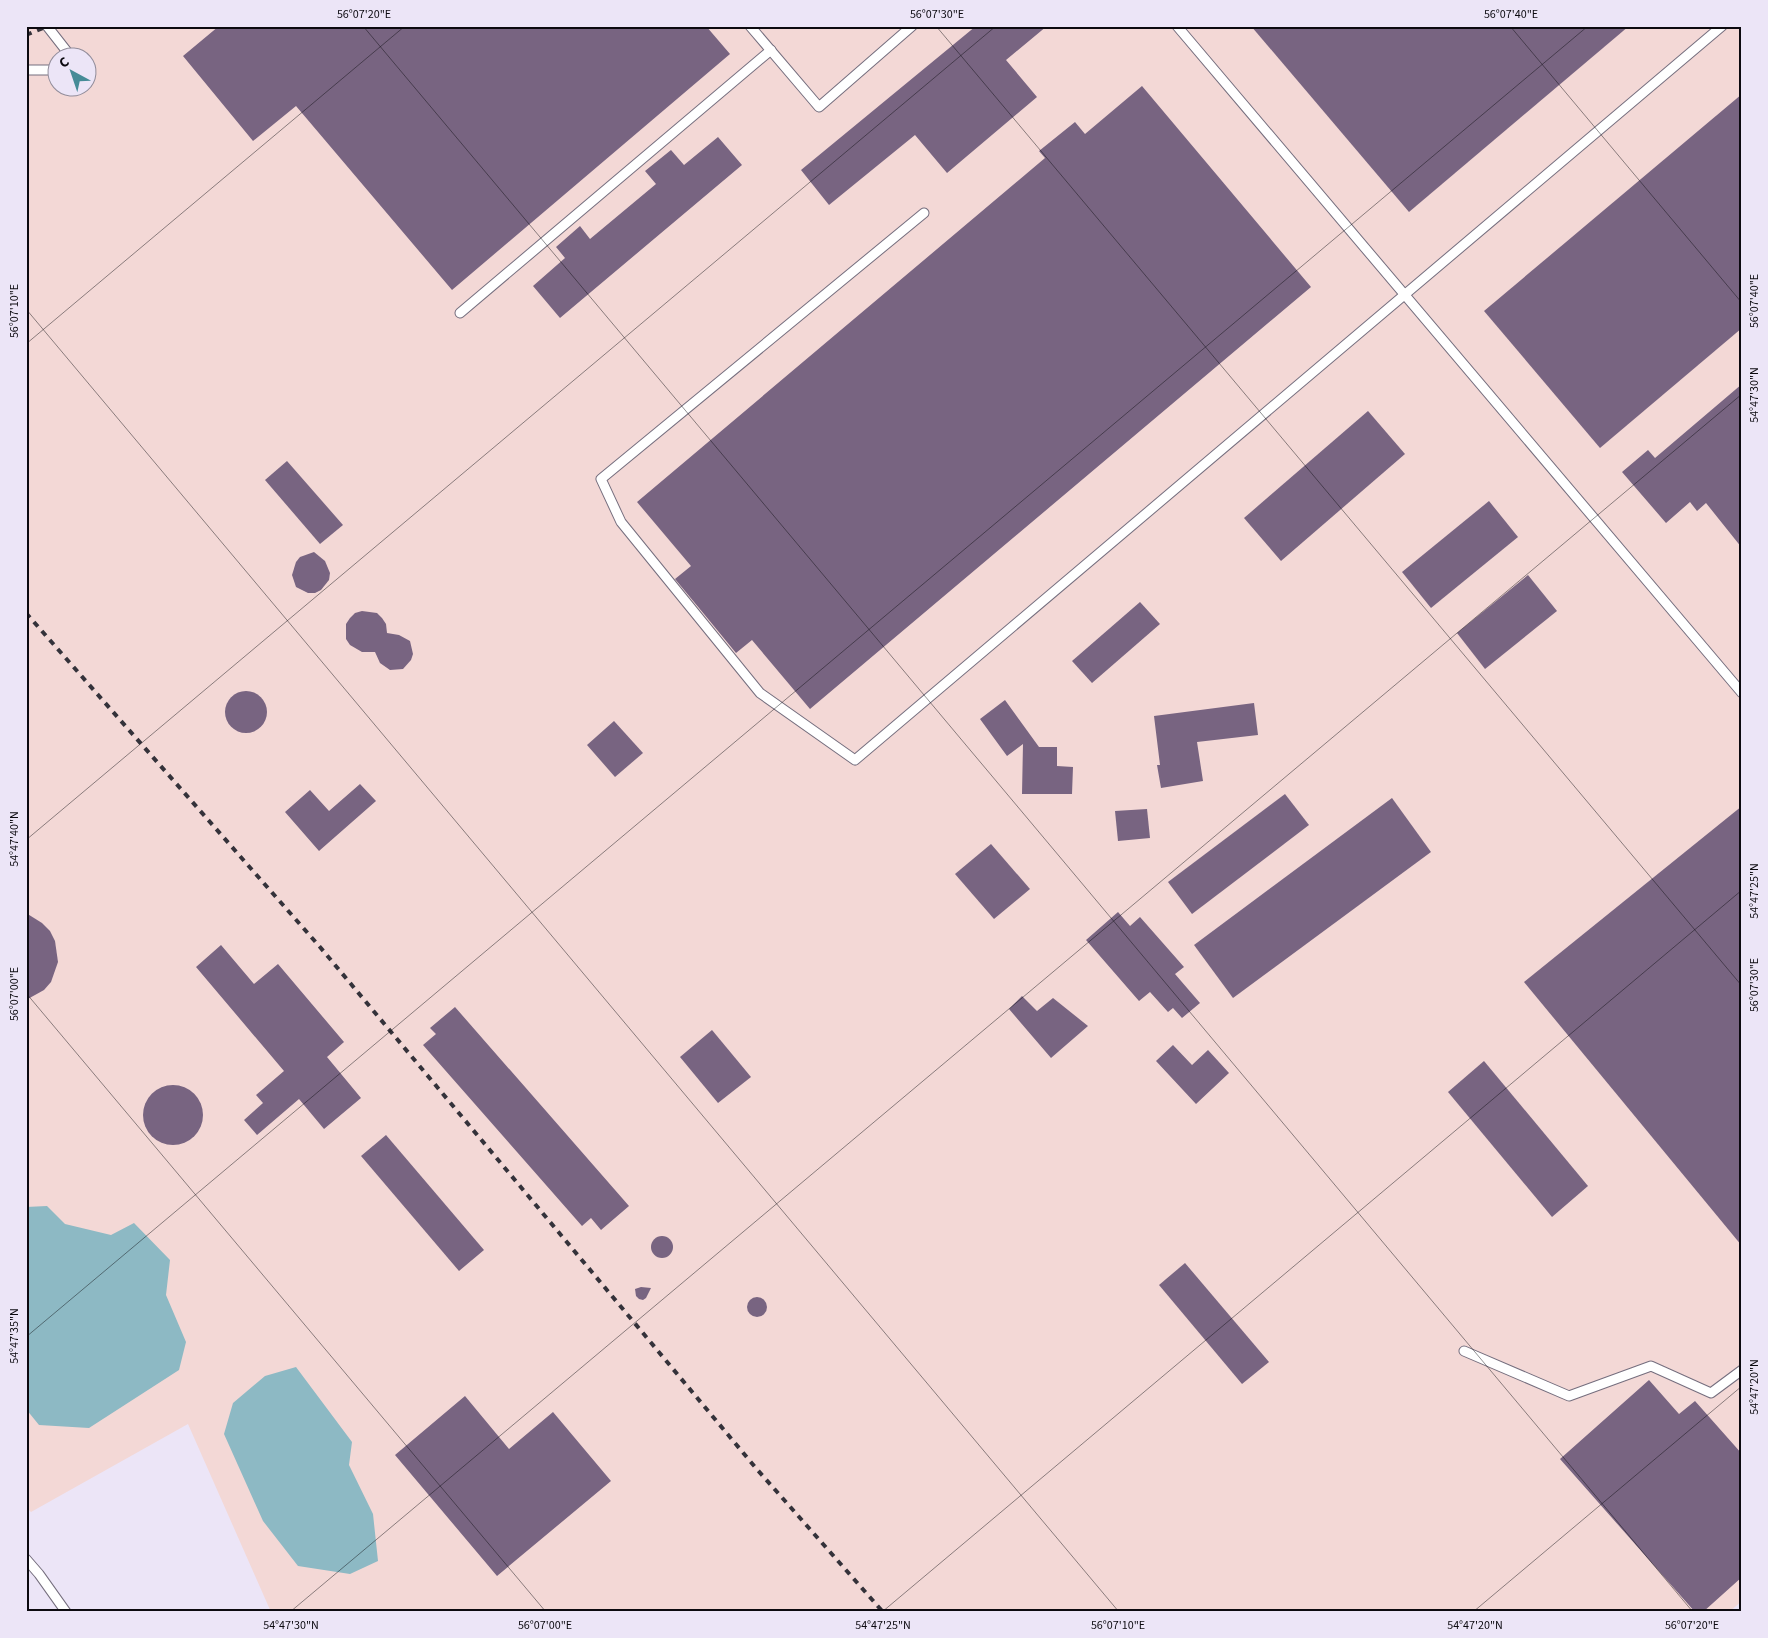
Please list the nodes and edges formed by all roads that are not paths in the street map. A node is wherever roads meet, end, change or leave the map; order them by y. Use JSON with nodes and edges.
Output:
{"nodes":[{"id":1,"x":47,"y":26,"type":"edge"},
{"id":2,"x":750,"y":26,"type":"edge"},
{"id":3,"x":912,"y":26,"type":"edge"},
{"id":4,"x":1177,"y":26,"type":"edge"},
{"id":5,"x":1722,"y":26,"type":"edge"},
{"id":6,"x":64,"y":48,"type":"edge"},
{"id":7,"x":771,"y":50,"type":"junction"},
{"id":8,"x":26,"y":70,"type":"edge"},
{"id":9,"x":48,"y":70,"type":"edge"},
{"id":10,"x":924,"y":213,"type":"dead end"},
{"id":11,"x":1405,"y":295,"type":"junction"},
{"id":12,"x":460,"y":313,"type":"dead end"},
{"id":13,"x":1742,"y":693,"type":"edge"},
{"id":14,"x":1464,"y":1351,"type":"dead end"},
{"id":15,"x":1742,"y":1370,"type":"edge"},
{"id":16,"x":26,"y":1559,"type":"edge"},
{"id":17,"x":66,"y":1612,"type":"edge"}],
"edges":[{"from":1,"to":6,"type":"lane"},
{"from":2,"to":7,"type":"lane"},
{"from":3,"to":7,"type":"lane"},
{"from":4,"to":11,"type":"lane"},
{"from":5,"to":11,"type":"lane"},
{"from":7,"to":12,"type":"lane"},
{"from":8,"to":9,"type":"lane"},
{"from":10,"to":11,"type":"lane"},
{"from":11,"to":13,"type":"lane"},
{"from":14,"to":15,"type":"lane"},
{"from":16,"to":17,"type":"lane"}]}
